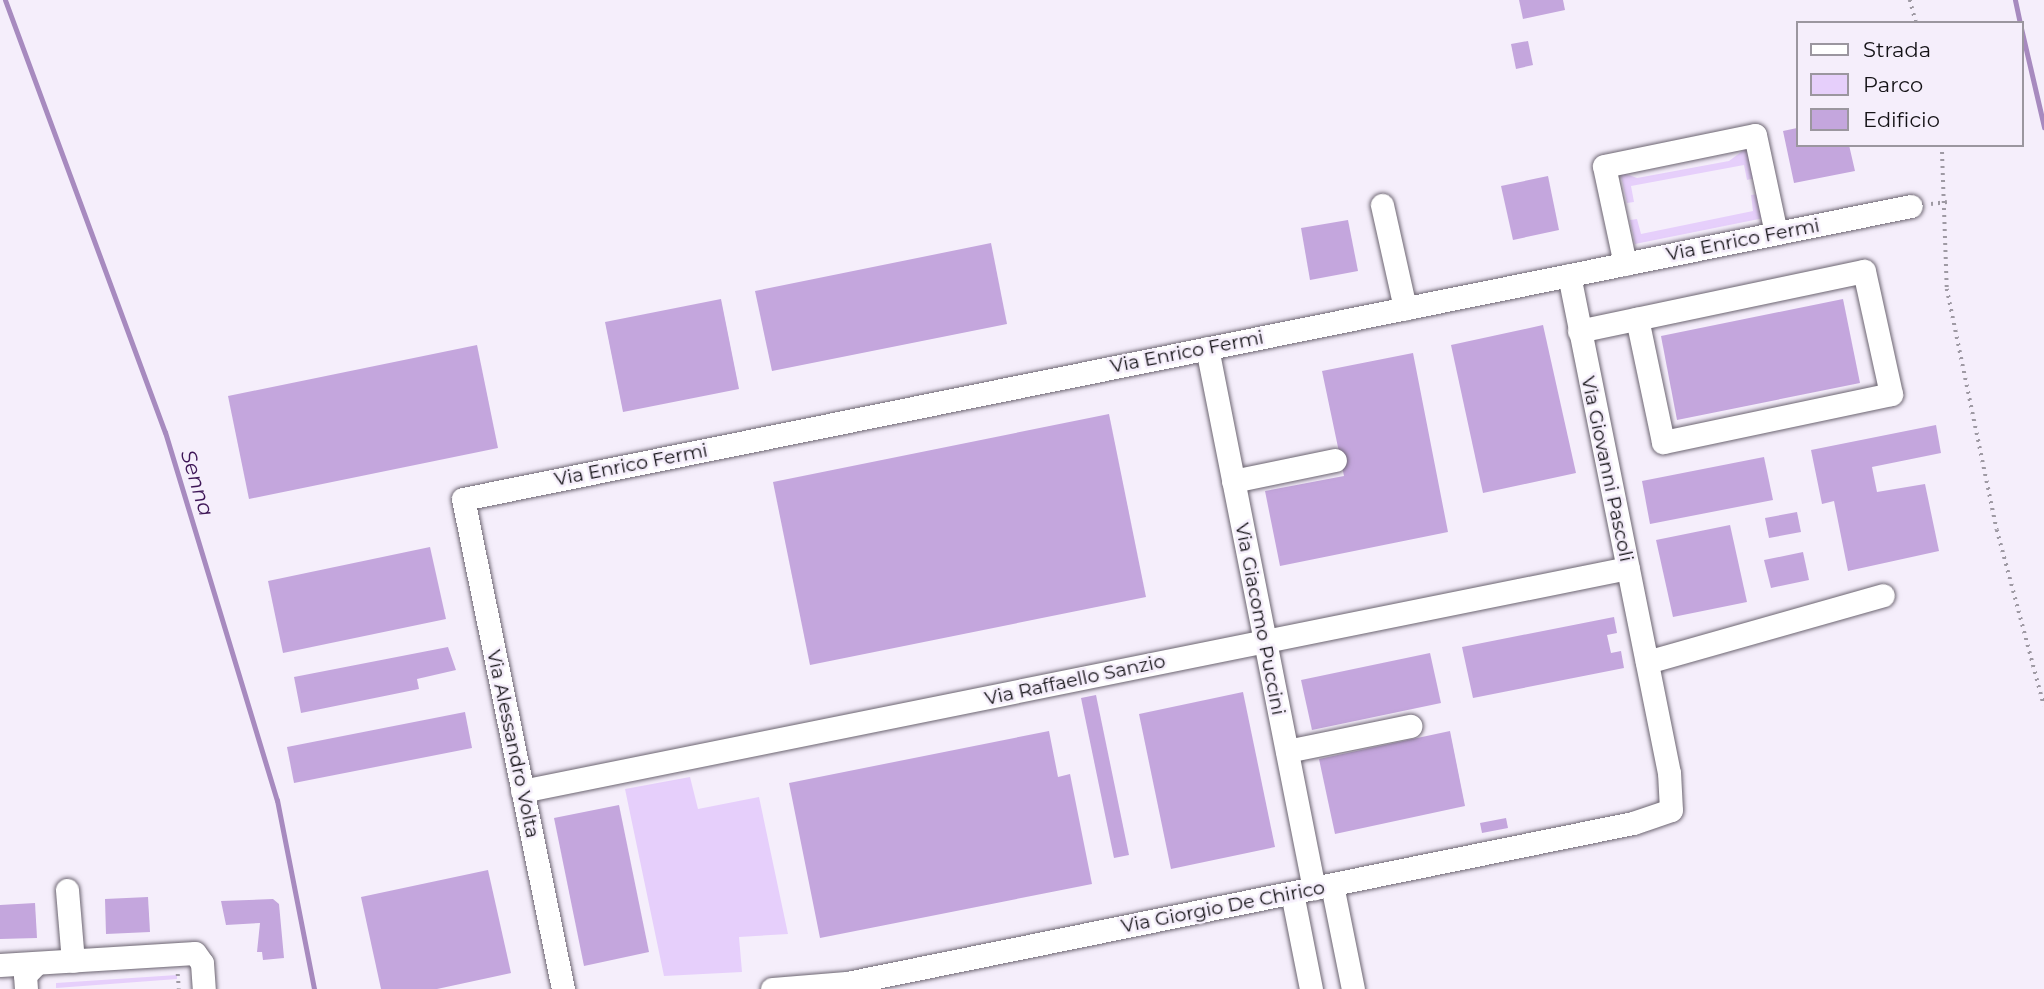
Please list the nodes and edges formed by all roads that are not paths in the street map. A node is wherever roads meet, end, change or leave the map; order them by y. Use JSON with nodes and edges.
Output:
{"nodes":[{"id":1,"x":1382,"y":205,"type":"dead end"},
{"id":2,"x":1911,"y":206,"type":"dead end"},
{"id":3,"x":1776,"y":233,"type":"junction"},
{"id":4,"x":1625,"y":264,"type":"junction"},
{"id":5,"x":1569,"y":275,"type":"junction"},
{"id":6,"x":1405,"y":309,"type":"junction"},
{"id":7,"x":1637,"y":319,"type":"junction"},
{"id":8,"x":1579,"y":331,"type":"junction"},
{"id":9,"x":1206,"y":348,"type":"junction"},
{"id":10,"x":1335,"y":460,"type":"dead end"},
{"id":11,"x":1233,"y":481,"type":"junction"},
{"id":12,"x":463,"y":499,"type":"joint"},
{"id":13,"x":1628,"y":568,"type":"junction"},
{"id":14,"x":1883,"y":594,"type":"dead end"},
{"id":15,"x":1265,"y":641,"type":"junction"},
{"id":16,"x":1647,"y":662,"type":"junction"},
{"id":17,"x":1410,"y":726,"type":"dead end"},
{"id":18,"x":1287,"y":751,"type":"junction"},
{"id":19,"x":522,"y":791,"type":"junction"},
{"id":20,"x":1671,"y":810,"type":"joint"},
{"id":21,"x":1313,"y":889,"type":"junction"},
{"id":22,"x":67,"y":890,"type":"dead end"},
{"id":23,"x":73,"y":961,"type":"junction"},
{"id":24,"x":36,"y":964,"type":"junction"},
{"id":25,"x":0,"y":965,"type":"edge"},
{"id":26,"x":26,"y":989,"type":"edge"},
{"id":27,"x":204,"y":989,"type":"edge"},
{"id":28,"x":563,"y":989,"type":"edge"},
{"id":29,"x":772,"y":989,"type":"edge"},
{"id":30,"x":1311,"y":989,"type":"edge"},
{"id":31,"x":1353,"y":989,"type":"edge"}],
"edges":[{"from":1,"to":6,"type":"street"},
{"from":2,"to":3,"type":"street","name":"Via Enrico Fermi"},
{"from":3,"to":4,"type":"street","name":"Via Enrico Fermi"},
{"from":3,"to":4,"type":"street"},
{"from":4,"to":5,"type":"street","name":"Via Enrico Fermi"},
{"from":5,"to":6,"type":"street","name":"Via Enrico Fermi"},
{"from":5,"to":8,"type":"street","name":"Via Giovanni Pascoli"},
{"from":6,"to":9,"type":"street","name":"Via Enrico Fermi"},
{"from":7,"to":7,"type":"street"},
{"from":7,"to":8,"type":"street"},
{"from":8,"to":13,"type":"street","name":"Via Giovanni Pascoli"},
{"from":9,"to":11,"type":"street","name":"Via Giacomo Puccini"},
{"from":9,"to":12,"type":"street","name":"Via Enrico Fermi"},
{"from":10,"to":11,"type":"street"},
{"from":11,"to":15,"type":"street","name":"Via Giacomo Puccini"},
{"from":12,"to":19,"type":"street","name":"Via Alessandro Volta"},
{"from":13,"to":15,"type":"street","name":"Via Raffaello Sanzio"},
{"from":13,"to":16,"type":"street","name":"Via Giovanni Pascoli"},
{"from":14,"to":16,"type":"street"},
{"from":15,"to":18,"type":"street","name":"Via Giacomo Puccini"},
{"from":15,"to":19,"type":"street","name":"Via Raffaello Sanzio"},
{"from":16,"to":20,"type":"street","name":"Via Giovanni Pascoli"},
{"from":17,"to":18,"type":"street"},
{"from":18,"to":21,"type":"street","name":"Via Giacomo Puccini"},
{"from":19,"to":28,"type":"street","name":"Via Alessandro Volta"},
{"from":20,"to":21,"type":"street","name":"Via Giorgio De Chirico"},
{"from":21,"to":29,"type":"street","name":"Via Giorgio De Chirico"},
{"from":21,"to":30,"type":"street","name":"Via Giacomo Puccini"},
{"from":21,"to":31,"type":"street","name":"Via Giacomo Puccini"},
{"from":22,"to":23,"type":"street"},
{"from":23,"to":24,"type":"street"},
{"from":23,"to":27,"type":"street"},
{"from":24,"to":25,"type":"street"},
{"from":24,"to":26,"type":"street"}]}
